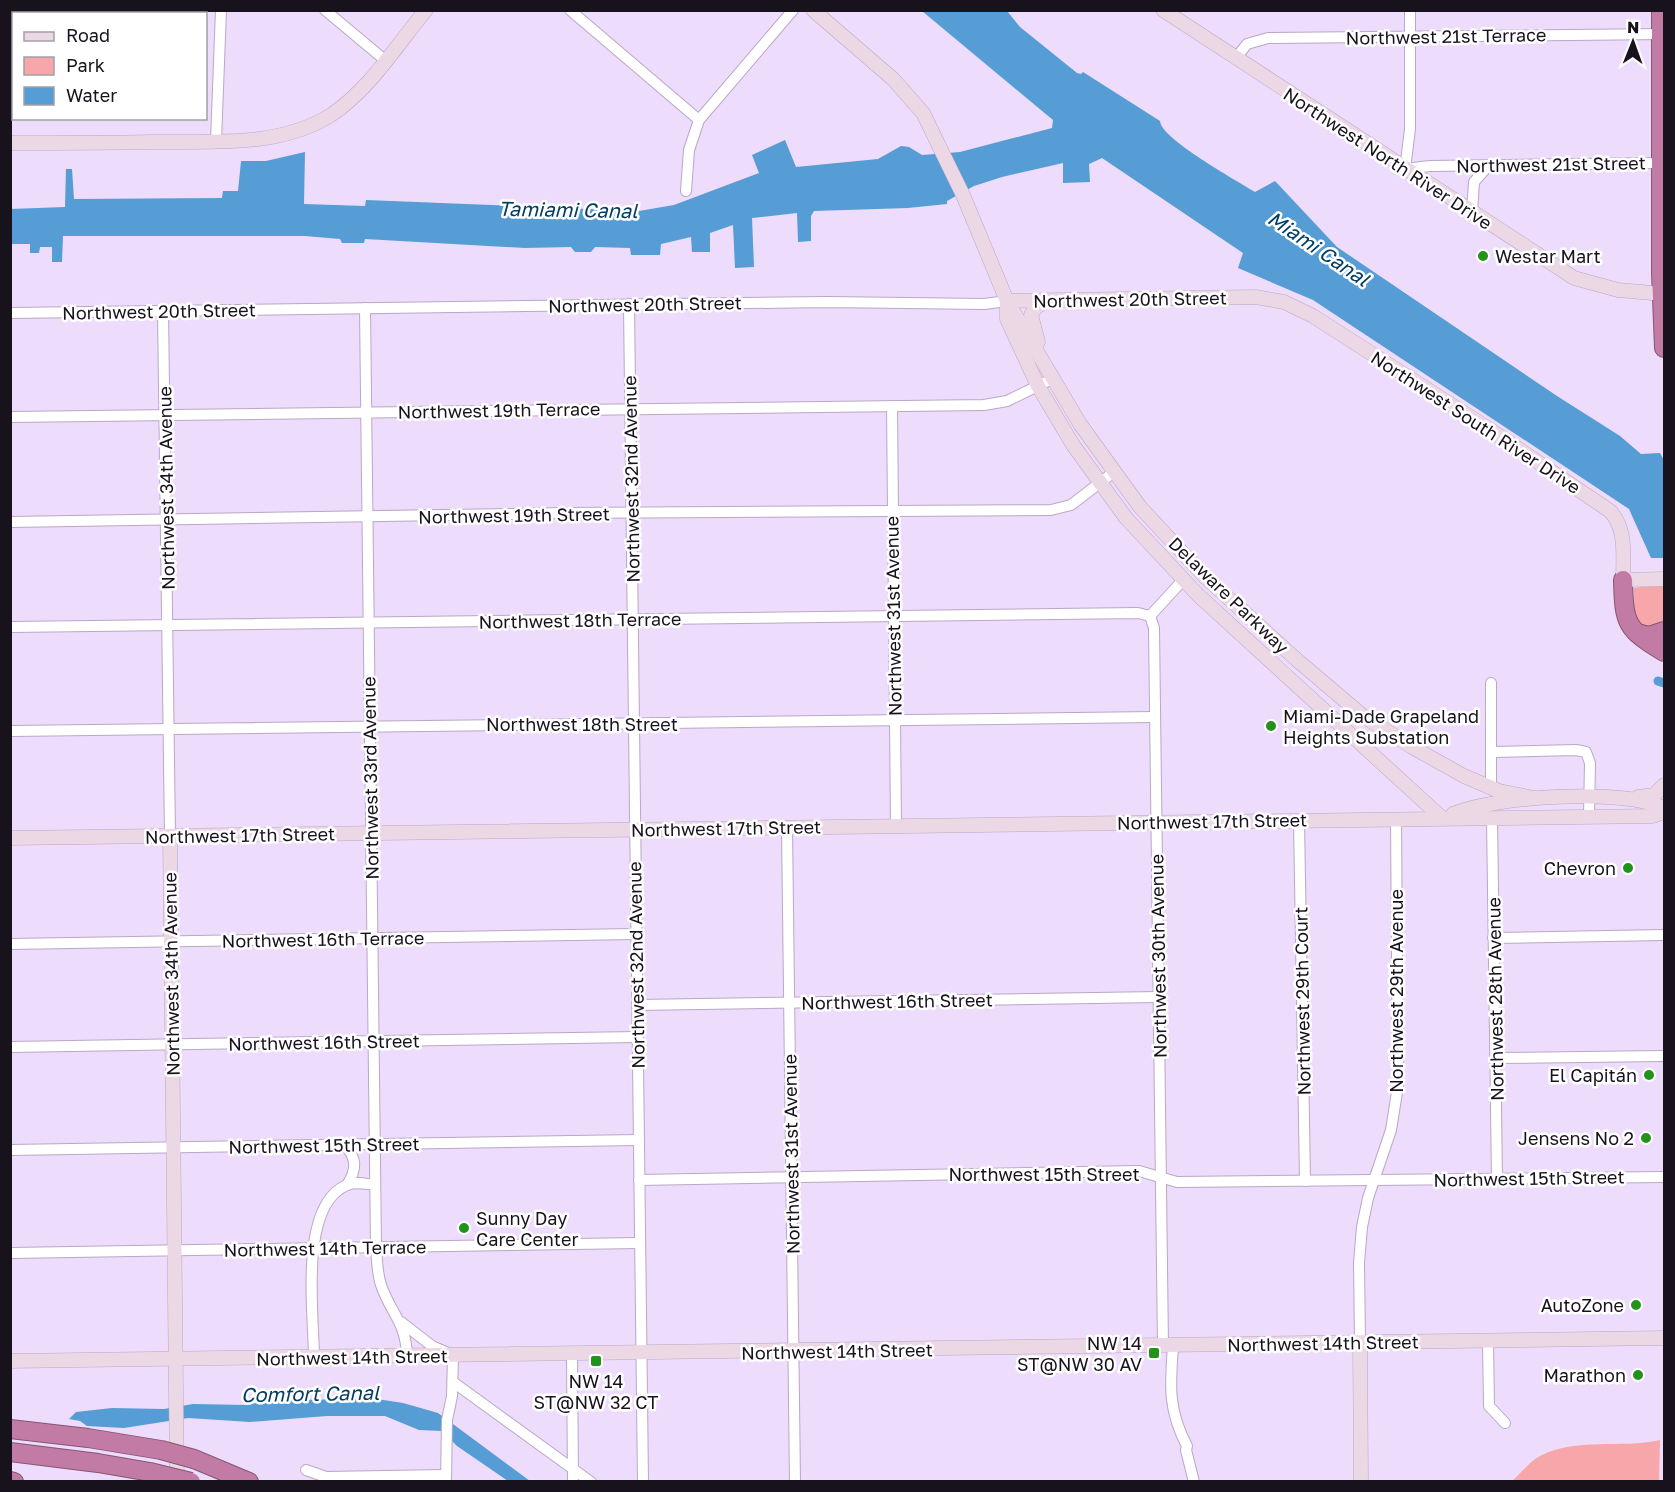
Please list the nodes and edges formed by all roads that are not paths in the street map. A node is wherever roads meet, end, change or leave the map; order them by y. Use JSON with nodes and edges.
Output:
{"nodes":[{"id":1,"x":221,"y":10,"type":"edge"},
{"id":2,"x":325,"y":10,"type":"edge"},
{"id":3,"x":426,"y":10,"type":"edge"},
{"id":4,"x":570,"y":10,"type":"edge"},
{"id":5,"x":793,"y":10,"type":"edge"},
{"id":6,"x":813,"y":10,"type":"edge"},
{"id":7,"x":1164,"y":10,"type":"edge"},
{"id":8,"x":1410,"y":10,"type":"edge"},
{"id":9,"x":1661,"y":10,"type":"edge"},
{"id":10,"x":1663,"y":34,"type":"edge"},
{"id":11,"x":1410,"y":36,"type":"junction"},
{"id":12,"x":1236,"y":58,"type":"junction"},
{"id":13,"x":386,"y":61,"type":"junction"},
{"id":14,"x":699,"y":120,"type":"junction"},
{"id":15,"x":216,"y":141,"type":"junction"},
{"id":16,"x":10,"y":143,"type":"edge"},
{"id":17,"x":1661,"y":163,"type":"junction"},
{"id":18,"x":1489,"y":165,"type":"junction"},
{"id":19,"x":1405,"y":170,"type":"junction"},
{"id":20,"x":686,"y":191,"type":"dead end"},
{"id":21,"x":1472,"y":212,"type":"junction"},
{"id":22,"x":1663,"y":294,"type":"edge"},
{"id":23,"x":1278,"y":300,"type":"joint"},
{"id":24,"x":1006,"y":301,"type":"junction"},
{"id":25,"x":1046,"y":301,"type":"junction"},
{"id":26,"x":629,"y":304,"type":"junction"},
{"id":27,"x":365,"y":308,"type":"junction"},
{"id":28,"x":163,"y":310,"type":"junction"},
{"id":29,"x":10,"y":313,"type":"edge"},
{"id":30,"x":1665,"y":348,"type":"edge"},
{"id":31,"x":1044,"y":361,"type":"junction"},
{"id":32,"x":1054,"y":378,"type":"junction"},
{"id":33,"x":1038,"y":386,"type":"junction"},
{"id":34,"x":892,"y":406,"type":"junction"},
{"id":35,"x":631,"y":408,"type":"junction"},
{"id":36,"x":366,"y":412,"type":"junction"},
{"id":37,"x":165,"y":415,"type":"junction"},
{"id":38,"x":10,"y":417,"type":"edge"},
{"id":39,"x":1114,"y":472,"type":"junction"},
{"id":40,"x":1099,"y":484,"type":"junction"},
{"id":41,"x":892,"y":511,"type":"junction"},
{"id":42,"x":631,"y":513,"type":"junction"},
{"id":43,"x":367,"y":517,"type":"junction"},
{"id":44,"x":166,"y":520,"type":"junction"},
{"id":45,"x":10,"y":522,"type":"edge"},
{"id":46,"x":1665,"y":579,"type":"edge"},
{"id":47,"x":1183,"y":580,"type":"junction"},
{"id":48,"x":1623,"y":580,"type":"junction"},
{"id":49,"x":893,"y":616,"type":"junction"},
{"id":50,"x":1150,"y":616,"type":"junction"},
{"id":51,"x":633,"y":618,"type":"junction"},
{"id":52,"x":369,"y":622,"type":"junction"},
{"id":53,"x":167,"y":624,"type":"junction"},
{"id":54,"x":10,"y":627,"type":"edge"},
{"id":55,"x":1665,"y":631,"type":"edge"},
{"id":56,"x":1637,"y":633,"type":"junction"},
{"id":57,"x":1665,"y":652,"type":"edge"},
{"id":58,"x":1491,"y":683,"type":"dead end"},
{"id":59,"x":1154,"y":717,"type":"junction"},
{"id":60,"x":894,"y":721,"type":"junction"},
{"id":61,"x":634,"y":723,"type":"junction"},
{"id":62,"x":369,"y":726,"type":"junction"},
{"id":63,"x":168,"y":729,"type":"junction"},
{"id":64,"x":10,"y":731,"type":"edge"},
{"id":65,"x":1492,"y":752,"type":"junction"},
{"id":66,"x":1665,"y":785,"type":"edge"},
{"id":67,"x":1491,"y":788,"type":"junction"},
{"id":68,"x":1414,"y":793,"type":"junction"},
{"id":69,"x":1534,"y":798,"type":"junction"},
{"id":70,"x":1589,"y":798,"type":"junction"},
{"id":71,"x":1627,"y":798,"type":"junction"},
{"id":72,"x":1665,"y":810,"type":"edge"},
{"id":73,"x":1589,"y":816,"type":"junction"},
{"id":74,"x":1442,"y":818,"type":"junction"},
{"id":75,"x":1492,"y":818,"type":"junction"},
{"id":76,"x":1396,"y":819,"type":"junction"},
{"id":77,"x":1299,"y":820,"type":"junction"},
{"id":78,"x":1156,"y":822,"type":"junction"},
{"id":79,"x":896,"y":825,"type":"junction"},
{"id":80,"x":787,"y":827,"type":"junction"},
{"id":81,"x":635,"y":829,"type":"junction"},
{"id":82,"x":371,"y":833,"type":"junction"},
{"id":83,"x":170,"y":836,"type":"junction"},
{"id":84,"x":10,"y":838,"type":"edge"},
{"id":85,"x":636,"y":934,"type":"junction"},
{"id":86,"x":1665,"y":935,"type":"edge"},
{"id":87,"x":372,"y":938,"type":"junction"},
{"id":88,"x":1493,"y":938,"type":"junction"},
{"id":89,"x":170,"y":942,"type":"junction"},
{"id":90,"x":10,"y":944,"type":"edge"},
{"id":91,"x":1158,"y":997,"type":"junction"},
{"id":92,"x":789,"y":1003,"type":"junction"},
{"id":93,"x":637,"y":1005,"type":"junction"},
{"id":94,"x":637,"y":1037,"type":"junction"},
{"id":95,"x":373,"y":1042,"type":"junction"},
{"id":96,"x":172,"y":1045,"type":"junction"},
{"id":97,"x":10,"y":1047,"type":"edge"},
{"id":98,"x":1665,"y":1056,"type":"edge"},
{"id":99,"x":1496,"y":1058,"type":"junction"},
{"id":100,"x":638,"y":1140,"type":"junction"},
{"id":101,"x":345,"y":1145,"type":"junction"},
{"id":102,"x":374,"y":1145,"type":"junction"},
{"id":103,"x":173,"y":1147,"type":"junction"},
{"id":104,"x":10,"y":1150,"type":"edge"},
{"id":105,"x":791,"y":1177,"type":"junction"},
{"id":106,"x":1665,"y":1177,"type":"edge"},
{"id":107,"x":1160,"y":1178,"type":"junction"},
{"id":108,"x":1497,"y":1179,"type":"junction"},
{"id":109,"x":639,"y":1180,"type":"junction"},
{"id":110,"x":1375,"y":1180,"type":"junction"},
{"id":111,"x":1305,"y":1181,"type":"junction"},
{"id":112,"x":347,"y":1185,"type":"junction"},
{"id":113,"x":375,"y":1185,"type":"junction"},
{"id":114,"x":640,"y":1243,"type":"junction"},
{"id":115,"x":376,"y":1247,"type":"junction"},
{"id":116,"x":313,"y":1248,"type":"junction"},
{"id":117,"x":174,"y":1251,"type":"junction"},
{"id":118,"x":10,"y":1253,"type":"edge"},
{"id":119,"x":401,"y":1322,"type":"junction"},
{"id":120,"x":1665,"y":1338,"type":"edge"},
{"id":121,"x":1488,"y":1341,"type":"junction"},
{"id":122,"x":1360,"y":1343,"type":"junction"},
{"id":123,"x":1168,"y":1346,"type":"junction"},
{"id":124,"x":642,"y":1352,"type":"junction"},
{"id":125,"x":793,"y":1352,"type":"junction"},
{"id":126,"x":572,"y":1353,"type":"junction"},
{"id":127,"x":453,"y":1355,"type":"junction"},
{"id":128,"x":407,"y":1356,"type":"junction"},
{"id":129,"x":314,"y":1358,"type":"junction"},
{"id":130,"x":176,"y":1359,"type":"junction"},
{"id":131,"x":10,"y":1361,"type":"edge"},
{"id":132,"x":453,"y":1382,"type":"junction"},
{"id":133,"x":1505,"y":1423,"type":"dead end"},
{"id":134,"x":10,"y":1429,"type":"edge"},
{"id":135,"x":10,"y":1452,"type":"edge"},
{"id":136,"x":572,"y":1467,"type":"junction"},
{"id":137,"x":306,"y":1470,"type":"dead end"},
{"id":138,"x":446,"y":1478,"type":"edge"},
{"id":139,"x":177,"y":1482,"type":"edge"},
{"id":140,"x":191,"y":1482,"type":"edge"},
{"id":141,"x":249,"y":1482,"type":"edge"},
{"id":142,"x":573,"y":1482,"type":"edge"},
{"id":143,"x":591,"y":1482,"type":"edge"},
{"id":144,"x":643,"y":1482,"type":"edge"},
{"id":145,"x":795,"y":1482,"type":"edge"},
{"id":146,"x":1194,"y":1482,"type":"edge"},
{"id":147,"x":1361,"y":1482,"type":"edge"}],
"edges":[{"from":1,"to":15,"type":"street"},
{"from":2,"to":13,"type":"street"},
{"from":3,"to":13,"type":"street"},
{"from":4,"to":14,"type":"street"},
{"from":5,"to":14,"type":"street"},
{"from":6,"to":24,"type":"street","name":"Delaware Parkway"},
{"from":7,"to":12,"type":"street","name":"Northwest North River Drive"},
{"from":8,"to":11,"type":"street"},
{"from":9,"to":10,"type":"highway"},
{"from":10,"to":11,"type":"street","name":"Northwest 21st Terrace"},
{"from":10,"to":17,"type":"highway"},
{"from":11,"to":12,"type":"street","name":"Northwest 21st Terrace"},
{"from":11,"to":19,"type":"street"},
{"from":12,"to":19,"type":"street","name":"Northwest North River Drive"},
{"from":13,"to":15,"type":"street"},
{"from":14,"to":20,"type":"street"},
{"from":15,"to":16,"type":"street"},
{"from":17,"to":18,"type":"street","name":"Northwest 21st Street"},
{"from":17,"to":22,"type":"highway"},
{"from":18,"to":19,"type":"street","name":"Northwest 21st Street"},
{"from":18,"to":21,"type":"street"},
{"from":19,"to":21,"type":"street","name":"Northwest North River Drive"},
{"from":21,"to":22,"type":"street","name":"Northwest North River Drive"},
{"from":22,"to":30,"type":"highway"},
{"from":23,"to":25,"type":"street","name":"Northwest 20th Street"},
{"from":23,"to":48,"type":"street","name":"Northwest South River Drive"},
{"from":24,"to":25,"type":"street","name":"Northwest 20th Street"},
{"from":24,"to":26,"type":"street","name":"Northwest 20th Street"},
{"from":24,"to":31,"type":"street","name":"Delaware Parkway"},
{"from":24,"to":33,"type":"street","name":"Delaware Parkway"},
{"from":25,"to":31,"type":"street"},
{"from":26,"to":27,"type":"street","name":"Northwest 20th Street"},
{"from":26,"to":35,"type":"street","name":"Northwest 32nd Avenue"},
{"from":27,"to":28,"type":"street","name":"Northwest 20th Street"},
{"from":27,"to":36,"type":"street","name":"Northwest 33rd Avenue"},
{"from":28,"to":29,"type":"street","name":"Northwest 20th Street"},
{"from":28,"to":37,"type":"street","name":"Northwest 34th Avenue"},
{"from":31,"to":32,"type":"street","name":"Delaware Parkway"},
{"from":32,"to":33,"type":"street","name":"Northwest 19th Terrace"},
{"from":32,"to":39,"type":"street","name":"Delaware Parkway"},
{"from":33,"to":34,"type":"street","name":"Northwest 19th Terrace"},
{"from":33,"to":40,"type":"street","name":"Delaware Parkway"},
{"from":34,"to":35,"type":"street","name":"Northwest 19th Terrace"},
{"from":34,"to":41,"type":"street","name":"Northwest 31st Avenue"},
{"from":35,"to":36,"type":"street","name":"Northwest 19th Terrace"},
{"from":35,"to":42,"type":"street","name":"Northwest 32nd Avenue"},
{"from":36,"to":37,"type":"street","name":"Northwest 19th Terrace"},
{"from":36,"to":43,"type":"street","name":"Northwest 33rd Avenue"},
{"from":37,"to":38,"type":"street","name":"Northwest 19th Terrace"},
{"from":37,"to":44,"type":"street","name":"Northwest 34th Avenue"},
{"from":39,"to":40,"type":"street","name":"Northwest 19th Street"},
{"from":39,"to":67,"type":"street","name":"Delaware Parkway"},
{"from":40,"to":41,"type":"street","name":"Northwest 19th Street"},
{"from":40,"to":47,"type":"street","name":"Delaware Parkway"},
{"from":41,"to":42,"type":"street","name":"Northwest 19th Street"},
{"from":41,"to":49,"type":"street","name":"Northwest 31st Avenue"},
{"from":42,"to":43,"type":"street","name":"Northwest 19th Street"},
{"from":42,"to":51,"type":"street","name":"Northwest 32nd Avenue"},
{"from":43,"to":44,"type":"street","name":"Northwest 19th Street"},
{"from":43,"to":52,"type":"street","name":"Northwest 33rd Avenue"},
{"from":44,"to":45,"type":"street","name":"Northwest 19th Street"},
{"from":44,"to":53,"type":"street","name":"Northwest 34th Avenue"},
{"from":46,"to":48,"type":"street"},
{"from":47,"to":50,"type":"street"},
{"from":47,"to":68,"type":"street","name":"Delaware Parkway"},
{"from":48,"to":56,"type":"highway"},
{"from":49,"to":50,"type":"street","name":"Northwest 18th Terrace"},
{"from":49,"to":51,"type":"street","name":"Northwest 18th Terrace"},
{"from":49,"to":60,"type":"street","name":"Northwest 31st Avenue"},
{"from":50,"to":59,"type":"street","name":"Northwest 30th Avenue"},
{"from":51,"to":52,"type":"street","name":"Northwest 18th Terrace"},
{"from":51,"to":61,"type":"street","name":"Northwest 32nd Avenue"},
{"from":52,"to":53,"type":"street","name":"Northwest 18th Terrace"},
{"from":52,"to":62,"type":"street","name":"Northwest 33rd Avenue"},
{"from":53,"to":54,"type":"street","name":"Northwest 18th Terrace"},
{"from":53,"to":63,"type":"street","name":"Northwest 34th Avenue"},
{"from":55,"to":56,"type":"highway"},
{"from":56,"to":57,"type":"highway"},
{"from":58,"to":65,"type":"street"},
{"from":59,"to":60,"type":"street","name":"Northwest 18th Street"},
{"from":59,"to":78,"type":"street","name":"Northwest 30th Avenue"},
{"from":60,"to":61,"type":"street","name":"Northwest 18th Street"},
{"from":60,"to":79,"type":"street","name":"Northwest 31st Avenue"},
{"from":61,"to":62,"type":"street","name":"Northwest 18th Street"},
{"from":61,"to":81,"type":"street","name":"Northwest 32nd Avenue"},
{"from":62,"to":63,"type":"street","name":"Northwest 18th Street"},
{"from":62,"to":82,"type":"street","name":"Northwest 33rd Avenue"},
{"from":63,"to":64,"type":"street","name":"Northwest 18th Street"},
{"from":63,"to":83,"type":"street","name":"Northwest 34th Avenue"},
{"from":65,"to":67,"type":"street"},
{"from":65,"to":70,"type":"street"},
{"from":66,"to":71,"type":"street"},
{"from":67,"to":69,"type":"street","name":"Delaware Parkway"},
{"from":68,"to":74,"type":"street","name":"Delaware Parkway"},
{"from":68,"to":76,"type":"street"},
{"from":69,"to":70,"type":"street","name":"Northwest 17th Street"},
{"from":69,"to":74,"type":"street","name":"Northwest 17th Street"},
{"from":70,"to":71,"type":"street","name":"Northwest 17th Street"},
{"from":70,"to":73,"type":"street"},
{"from":71,"to":72,"type":"street"},
{"from":72,"to":73,"type":"street","name":"Northwest 17th Street"},
{"from":73,"to":75,"type":"street","name":"Northwest 17th Street"},
{"from":74,"to":75,"type":"street","name":"Northwest 17th Street"},
{"from":74,"to":76,"type":"street","name":"Northwest 17th Street"},
{"from":75,"to":88,"type":"street","name":"Northwest 28th Avenue"},
{"from":76,"to":77,"type":"street","name":"Northwest 17th Street"},
{"from":76,"to":110,"type":"street","name":"Northwest 29th Avenue"},
{"from":77,"to":78,"type":"street","name":"Northwest 17th Street"},
{"from":77,"to":111,"type":"street","name":"Northwest 29th Court"},
{"from":78,"to":79,"type":"street","name":"Northwest 17th Street"},
{"from":78,"to":91,"type":"street","name":"Northwest 30th Avenue"},
{"from":79,"to":80,"type":"street","name":"Northwest 17th Street"},
{"from":80,"to":81,"type":"street","name":"Northwest 17th Street"},
{"from":80,"to":92,"type":"street","name":"Northwest 31st Avenue"},
{"from":81,"to":82,"type":"street","name":"Northwest 17th Street"},
{"from":81,"to":85,"type":"street","name":"Northwest 32nd Avenue"},
{"from":82,"to":83,"type":"street","name":"Northwest 17th Street"},
{"from":82,"to":87,"type":"street","name":"Northwest 33rd Avenue"},
{"from":83,"to":84,"type":"street","name":"Northwest 17th Street"},
{"from":83,"to":89,"type":"street","name":"Northwest 34th Avenue"},
{"from":85,"to":87,"type":"street","name":"Northwest 16th Terrace"},
{"from":85,"to":93,"type":"street","name":"Northwest 32nd Avenue"},
{"from":86,"to":88,"type":"street"},
{"from":87,"to":89,"type":"street","name":"Northwest 16th Terrace"},
{"from":87,"to":95,"type":"street","name":"Northwest 33rd Avenue"},
{"from":88,"to":99,"type":"street","name":"Northwest 28th Avenue"},
{"from":89,"to":90,"type":"street","name":"Northwest 16th Terrace"},
{"from":89,"to":96,"type":"street","name":"Northwest 34th Avenue"},
{"from":91,"to":92,"type":"street","name":"Northwest 16th Street"},
{"from":91,"to":107,"type":"street","name":"Northwest 30th Avenue"},
{"from":92,"to":93,"type":"street","name":"Northwest 16th Street"},
{"from":92,"to":105,"type":"street","name":"Northwest 31st Avenue"},
{"from":93,"to":94,"type":"street","name":"Northwest 32nd Avenue"},
{"from":94,"to":95,"type":"street","name":"Northwest 16th Street"},
{"from":94,"to":100,"type":"street","name":"Northwest 32nd Avenue"},
{"from":95,"to":96,"type":"street","name":"Northwest 16th Street"},
{"from":95,"to":102,"type":"street","name":"Northwest 33rd Avenue"},
{"from":96,"to":97,"type":"street","name":"Northwest 16th Street"},
{"from":96,"to":103,"type":"street","name":"Northwest 34th Avenue"},
{"from":98,"to":99,"type":"street"},
{"from":99,"to":108,"type":"street","name":"Northwest 28th Avenue"},
{"from":100,"to":102,"type":"street","name":"Northwest 15th Street"},
{"from":100,"to":109,"type":"street","name":"Northwest 32nd Avenue"},
{"from":101,"to":102,"type":"street","name":"Northwest 15th Street"},
{"from":101,"to":103,"type":"street","name":"Northwest 15th Street"},
{"from":101,"to":112,"type":"street"},
{"from":102,"to":113,"type":"street","name":"Northwest 33rd Avenue"},
{"from":103,"to":104,"type":"street","name":"Northwest 15th Street"},
{"from":103,"to":117,"type":"street","name":"Northwest 34th Avenue"},
{"from":105,"to":107,"type":"street","name":"Northwest 15th Street"},
{"from":105,"to":109,"type":"street","name":"Northwest 15th Street"},
{"from":105,"to":125,"type":"street","name":"Northwest 31st Avenue"},
{"from":106,"to":108,"type":"street","name":"Northwest 15th Street"},
{"from":107,"to":111,"type":"street","name":"Northwest 15th Street"},
{"from":107,"to":123,"type":"street","name":"Northwest 30th Avenue"},
{"from":108,"to":110,"type":"street","name":"Northwest 15th Street"},
{"from":109,"to":114,"type":"street","name":"Northwest 32nd Avenue"},
{"from":110,"to":111,"type":"street","name":"Northwest 15th Street"},
{"from":110,"to":122,"type":"street","name":"Northwest 29th Avenue"},
{"from":112,"to":113,"type":"street"},
{"from":112,"to":116,"type":"street"},
{"from":113,"to":115,"type":"street","name":"Northwest 33rd Avenue"},
{"from":114,"to":115,"type":"street","name":"Northwest 14th Terrace"},
{"from":114,"to":124,"type":"street","name":"Northwest 32nd Avenue"},
{"from":115,"to":116,"type":"street","name":"Northwest 14th Terrace"},
{"from":115,"to":119,"type":"street","name":"Northwest 33rd Avenue"},
{"from":116,"to":117,"type":"street","name":"Northwest 14th Terrace"},
{"from":116,"to":129,"type":"street"},
{"from":117,"to":118,"type":"street","name":"Northwest 14th Terrace"},
{"from":117,"to":130,"type":"street","name":"Northwest 34th Avenue"},
{"from":119,"to":127,"type":"street"},
{"from":119,"to":128,"type":"street"},
{"from":120,"to":121,"type":"street","name":"Northwest 14th Street"},
{"from":121,"to":122,"type":"street","name":"Northwest 14th Street"},
{"from":121,"to":133,"type":"street"},
{"from":122,"to":123,"type":"street","name":"Northwest 14th Street"},
{"from":122,"to":147,"type":"street","name":"Northwest 29th Avenue"},
{"from":123,"to":125,"type":"street","name":"Northwest 14th Street"},
{"from":123,"to":146,"type":"street","name":"Northwest 30th Avenue"},
{"from":124,"to":125,"type":"street","name":"Northwest 14th Street"},
{"from":124,"to":126,"type":"street","name":"Northwest 14th Street"},
{"from":124,"to":144,"type":"street","name":"Northwest 32nd Avenue"},
{"from":125,"to":145,"type":"street","name":"Northwest 31st Avenue"},
{"from":126,"to":127,"type":"street","name":"Northwest 14th Street"},
{"from":126,"to":136,"type":"street"},
{"from":127,"to":128,"type":"street","name":"Northwest 14th Street"},
{"from":127,"to":132,"type":"street"},
{"from":128,"to":129,"type":"street","name":"Northwest 14th Street"},
{"from":129,"to":130,"type":"street","name":"Northwest 14th Street"},
{"from":130,"to":131,"type":"street","name":"Northwest 14th Street"},
{"from":130,"to":139,"type":"street","name":"Northwest 34th Avenue"},
{"from":132,"to":136,"type":"street"},
{"from":132,"to":138,"type":"street"},
{"from":134,"to":141,"type":"highway","bridge":true},
{"from":135,"to":140,"type":"highway","bridge":true},
{"from":136,"to":142,"type":"street"},
{"from":136,"to":143,"type":"street"},
{"from":137,"to":138,"type":"street"}]}
